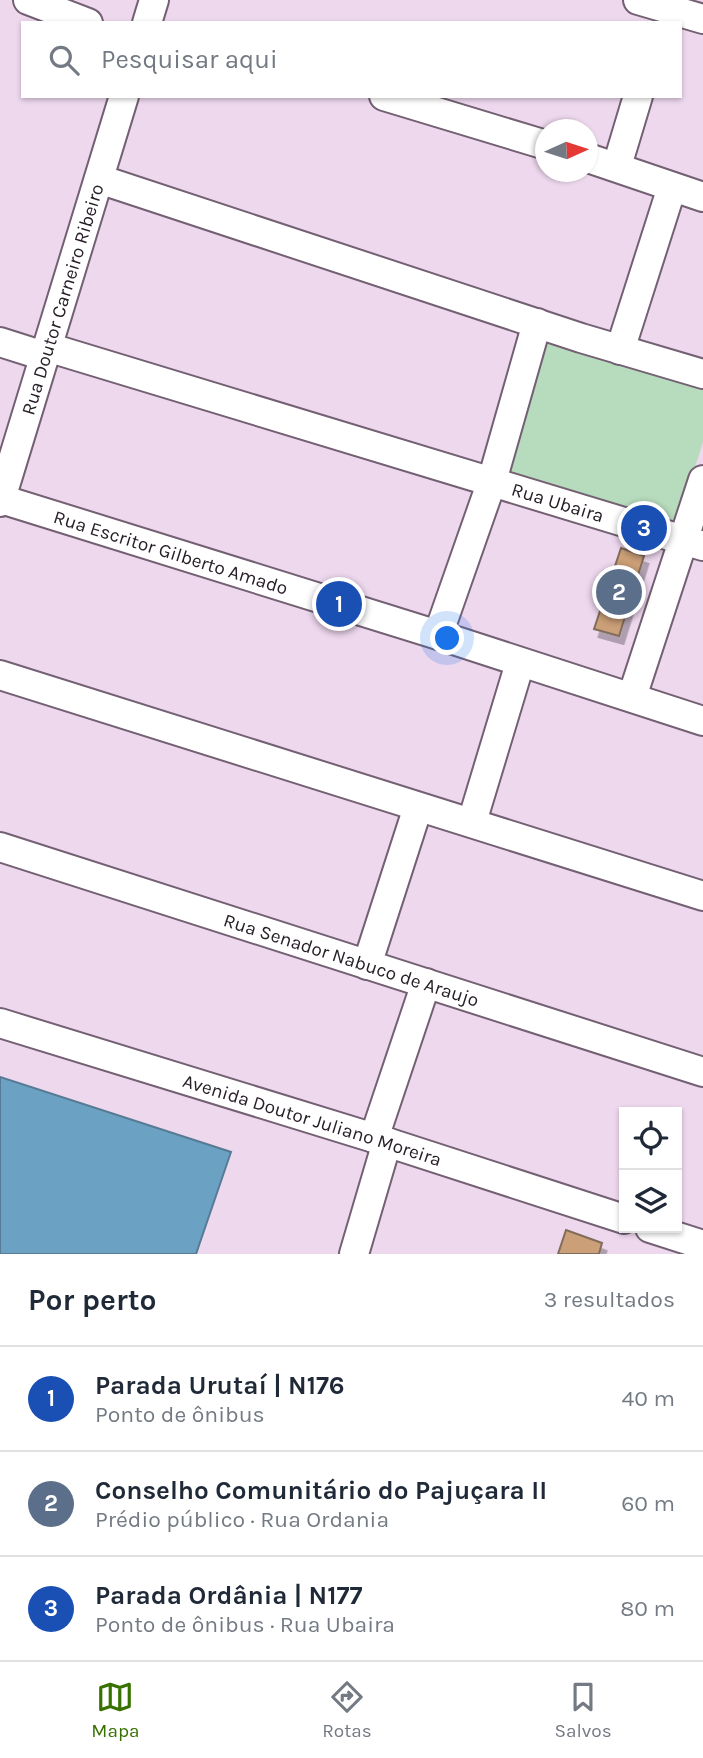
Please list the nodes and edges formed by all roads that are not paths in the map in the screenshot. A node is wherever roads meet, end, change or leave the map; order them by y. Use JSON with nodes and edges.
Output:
{"nodes":[{"id":1,"x":28,"y":0,"type":"edge"},
{"id":2,"x":154,"y":0,"type":"edge"},
{"id":3,"x":638,"y":0,"type":"edge"},
{"id":4,"x":663,"y":16,"type":"edge"},
{"id":5,"x":703,"y":19,"type":"edge"},
{"id":6,"x":83,"y":21,"type":"edge"},
{"id":7,"x":148,"y":21,"type":"edge"},
{"id":8,"x":123,"y":98,"type":"edge"},
{"id":9,"x":391,"y":98,"type":"edge"},
{"id":10,"x":637,"y":98,"type":"edge"},
{"id":11,"x":535,"y":142,"type":"edge"},
{"id":12,"x":598,"y":161,"type":"edge"},
{"id":13,"x":617,"y":166,"type":"junction"},
{"id":14,"x":99,"y":179,"type":"junction"},
{"id":15,"x":672,"y":187,"type":"junction"},
{"id":16,"x":703,"y":197,"type":"edge"},
{"id":17,"x":537,"y":323,"type":"junction"},
{"id":18,"x":0,"y":342,"type":"edge"},
{"id":19,"x":620,"y":350,"type":"junction"},
{"id":20,"x":45,"y":351,"type":"junction"},
{"id":21,"x":703,"y":374,"type":"edge"},
{"id":22,"x":703,"y":480,"type":"edge"},
{"id":23,"x":492,"y":481,"type":"junction"},
{"id":24,"x":0,"y":501,"type":"edge"},
{"id":25,"x":693,"y":543,"type":"edge"},
{"id":26,"x":438,"y":635,"type":"junction"},
{"id":27,"x":520,"y":663,"type":"junction"},
{"id":28,"x":0,"y":675,"type":"edge"},
{"id":29,"x":632,"y":697,"type":"junction"},
{"id":30,"x":703,"y":721,"type":"edge"},
{"id":31,"x":418,"y":807,"type":"junction"},
{"id":32,"x":472,"y":822,"type":"junction"},
{"id":33,"x":0,"y":847,"type":"edge"},
{"id":34,"x":703,"y":896,"type":"edge"},
{"id":35,"x":367,"y":965,"type":"junction"},
{"id":36,"x":426,"y":983,"type":"junction"},
{"id":37,"x":0,"y":1023,"type":"edge"},
{"id":38,"x":703,"y":1072,"type":"edge"},
{"id":39,"x":381,"y":1140,"type":"junction"},
{"id":40,"x":619,"y":1217,"type":"edge"},
{"id":41,"x":666,"y":1233,"type":"edge"},
{"id":42,"x":703,"y":1245,"type":"edge"},
{"id":43,"x":354,"y":1254,"type":"edge"}],
"edges":[{"from":1,"to":6,"type":"street"},
{"from":2,"to":7,"type":"street"},
{"from":3,"to":4,"type":"street"},
{"from":4,"to":5,"type":"street"},
{"from":8,"to":14,"type":"street","name":"Rua Doutor Carneiro Ribeiro"},
{"from":9,"to":11,"type":"street"},
{"from":10,"to":13,"type":"street"},
{"from":12,"to":13,"type":"street"},
{"from":13,"to":15,"type":"street"},
{"from":14,"to":17,"type":"street"},
{"from":14,"to":20,"type":"street","name":"Rua Doutor Carneiro Ribeiro"},
{"from":15,"to":16,"type":"street"},
{"from":15,"to":19,"type":"street"},
{"from":17,"to":19,"type":"street"},
{"from":17,"to":23,"type":"street"},
{"from":18,"to":20,"type":"street","name":"Rua Ubaira"},
{"from":19,"to":21,"type":"street"},
{"from":20,"to":23,"type":"street","name":"Rua Ubaira"},
{"from":20,"to":24,"type":"street","name":"Rua Doutor Carneiro Ribeiro"},
{"from":22,"to":25,"type":"street"},
{"from":23,"to":25,"type":"street","name":"Rua Ubaira"},
{"from":23,"to":26,"type":"street"},
{"from":24,"to":26,"type":"street","name":"Rua Escritor Gilberto Amado"},
{"from":25,"to":29,"type":"street"},
{"from":26,"to":27,"type":"street","name":"Rua Escritor Gilberto Amado"},
{"from":27,"to":29,"type":"street","name":"Rua Escritor Gilberto Amado"},
{"from":27,"to":32,"type":"street"},
{"from":28,"to":31,"type":"street"},
{"from":29,"to":30,"type":"street","name":"Rua Escritor Gilberto Amado"},
{"from":31,"to":32,"type":"street"},
{"from":31,"to":35,"type":"street"},
{"from":32,"to":34,"type":"street"},
{"from":33,"to":35,"type":"street","name":"Rua Senador Nabuco de Araujo"},
{"from":35,"to":36,"type":"street","name":"Rua Senador Nabuco de Araujo"},
{"from":36,"to":38,"type":"street","name":"Rua Senador Nabuco de Araujo"},
{"from":36,"to":39,"type":"street"},
{"from":37,"to":39,"type":"street","name":"Avenida Doutor Juliano Moreira"},
{"from":39,"to":40,"type":"street","name":"Avenida Doutor Juliano Moreira"},
{"from":39,"to":43,"type":"street"},
{"from":41,"to":42,"type":"street"}]}
